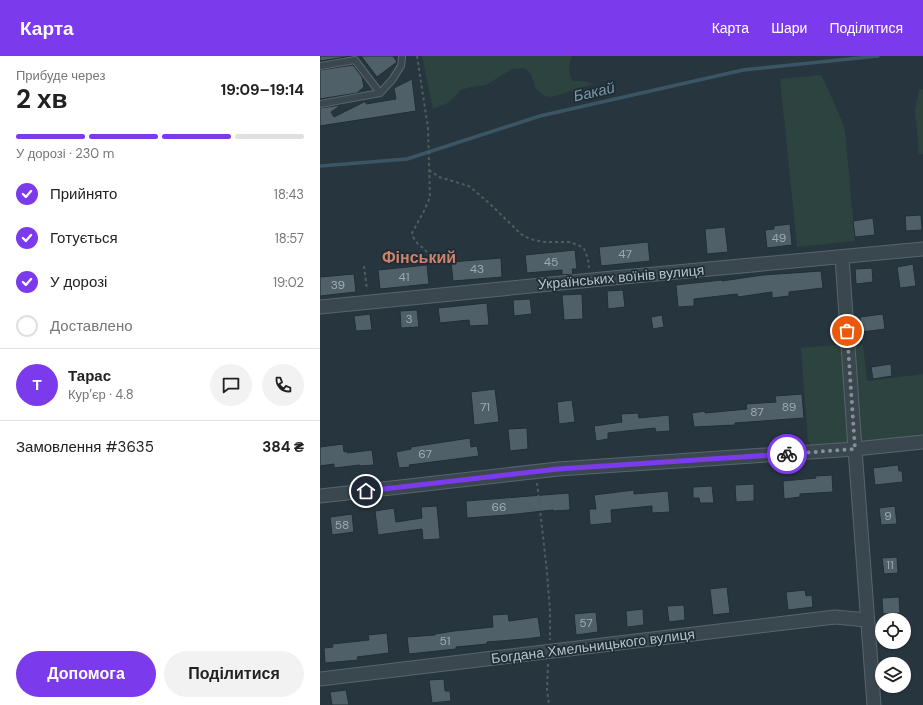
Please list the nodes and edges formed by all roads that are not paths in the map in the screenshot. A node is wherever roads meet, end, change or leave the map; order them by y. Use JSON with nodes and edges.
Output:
{"nodes":[{"id":1,"x":402,"y":56,"type":"edge"},
{"id":2,"x":320,"y":66,"type":"edge"},
{"id":3,"x":380,"y":94,"type":"junction"},
{"id":4,"x":320,"y":104,"type":"edge"},
{"id":5,"x":923,"y":249,"type":"edge"},
{"id":6,"x":842,"y":257,"type":"junction"},
{"id":7,"x":320,"y":307,"type":"edge"},
{"id":8,"x":923,"y":442,"type":"edge"},
{"id":9,"x":855,"y":449,"type":"junction"},
{"id":10,"x":320,"y":496,"type":"edge"},
{"id":11,"x":867,"y":620,"type":"junction"},
{"id":12,"x":320,"y":680,"type":"edge"},
{"id":13,"x":874,"y":705,"type":"edge"}],
"edges":[{"from":1,"to":3,"type":"lane"},
{"from":2,"to":3,"type":"lane"},
{"from":3,"to":4,"type":"lane"},
{"from":5,"to":6,"type":"street","name":"Українських воїнів вулиця"},
{"from":6,"to":7,"type":"street","name":"Українських воїнів вулиця"},
{"from":6,"to":9,"type":"street"},
{"from":8,"to":9,"type":"street"},
{"from":9,"to":10,"type":"street"},
{"from":9,"to":11,"type":"street"},
{"from":11,"to":12,"type":"street","name":"Богдана Хмельницького вулиця"},
{"from":11,"to":13,"type":"street"}]}
